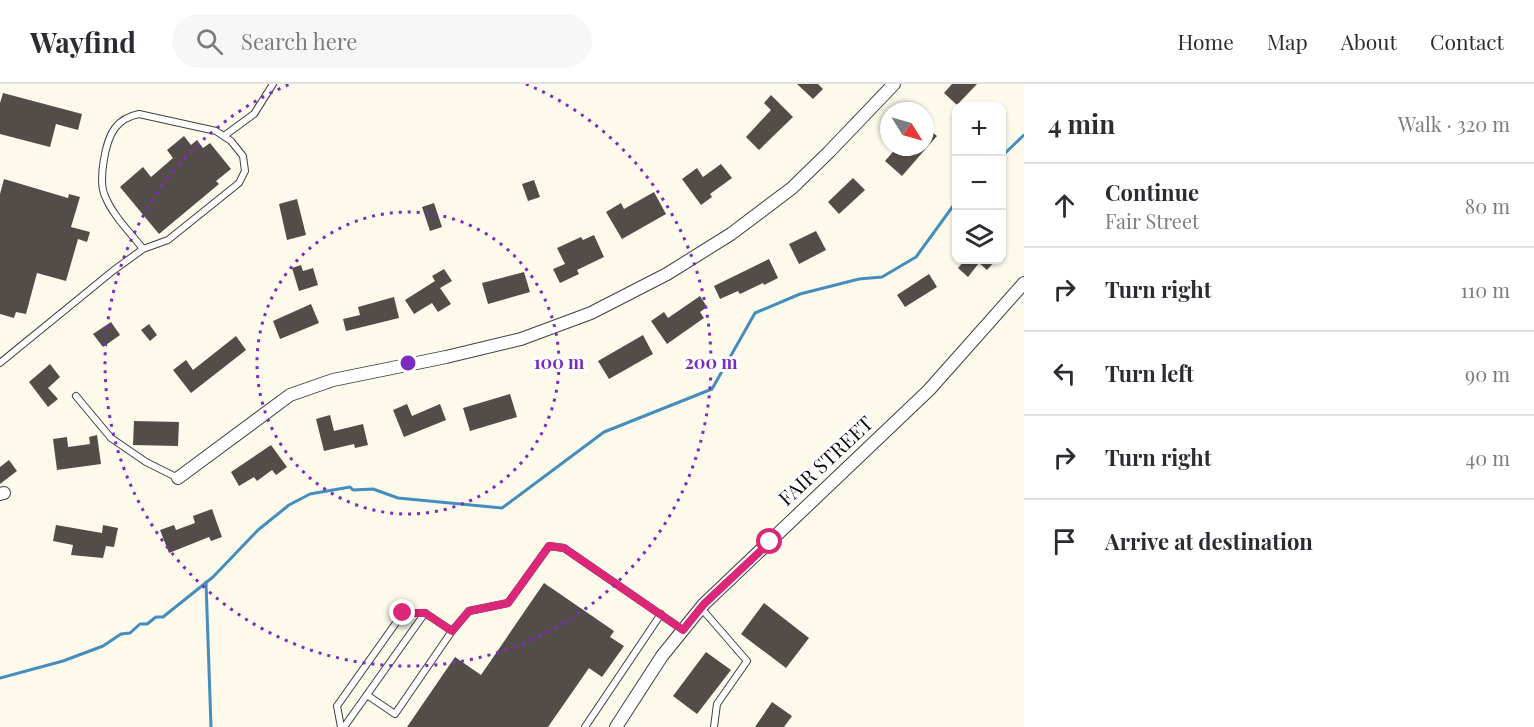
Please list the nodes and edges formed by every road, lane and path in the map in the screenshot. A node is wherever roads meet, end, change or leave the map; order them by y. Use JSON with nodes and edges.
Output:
{"nodes":[{"id":1,"x":273,"y":84,"type":"edge"},
{"id":2,"x":894,"y":84,"type":"edge"},
{"id":3,"x":224,"y":136,"type":"junction"},
{"id":4,"x":143,"y":249,"type":"junction"},
{"id":5,"x":1024,"y":283,"type":"edge"},
{"id":6,"x":0,"y":363,"type":"edge"},
{"id":7,"x":76,"y":396,"type":"dead end"},
{"id":8,"x":178,"y":478,"type":"joint"},
{"id":9,"x":701,"y":608,"type":"junction"},
{"id":10,"x":425,"y":613,"type":"junction"},
{"id":11,"x":661,"y":614,"type":"junction"},
{"id":12,"x":683,"y":630,"type":"junction"},
{"id":13,"x":452,"y":631,"type":"junction"},
{"id":14,"x":367,"y":695,"type":"junction"},
{"id":15,"x":618,"y":726,"type":"edge"},
{"id":16,"x":343,"y":727,"type":"edge"},
{"id":17,"x":586,"y":727,"type":"edge"},
{"id":18,"x":714,"y":727,"type":"edge"}],
"edges":[{"from":1,"to":3,"type":"lane"},
{"from":2,"to":8,"type":"street"},
{"from":3,"to":4,"type":"lane"},
{"from":3,"to":4,"type":"lane"},
{"from":4,"to":6,"type":"lane"},
{"from":5,"to":9,"type":"street","name":"FAIR STREET"},
{"from":7,"to":8,"type":"lane"},
{"from":9,"to":12,"type":"street","name":"FAIR STREET"},
{"from":9,"to":18,"type":"lane"},
{"from":10,"to":13,"type":"lane"},
{"from":10,"to":14,"type":"lane"},
{"from":10,"to":16,"type":"lane"},
{"from":11,"to":12,"type":"lane"},
{"from":11,"to":13,"type":"lane"},
{"from":11,"to":17,"type":"lane"},
{"from":12,"to":15,"type":"street","name":"FAIR STREET"},
{"from":13,"to":14,"type":"lane"},
{"from":14,"to":16,"type":"lane"}]}
